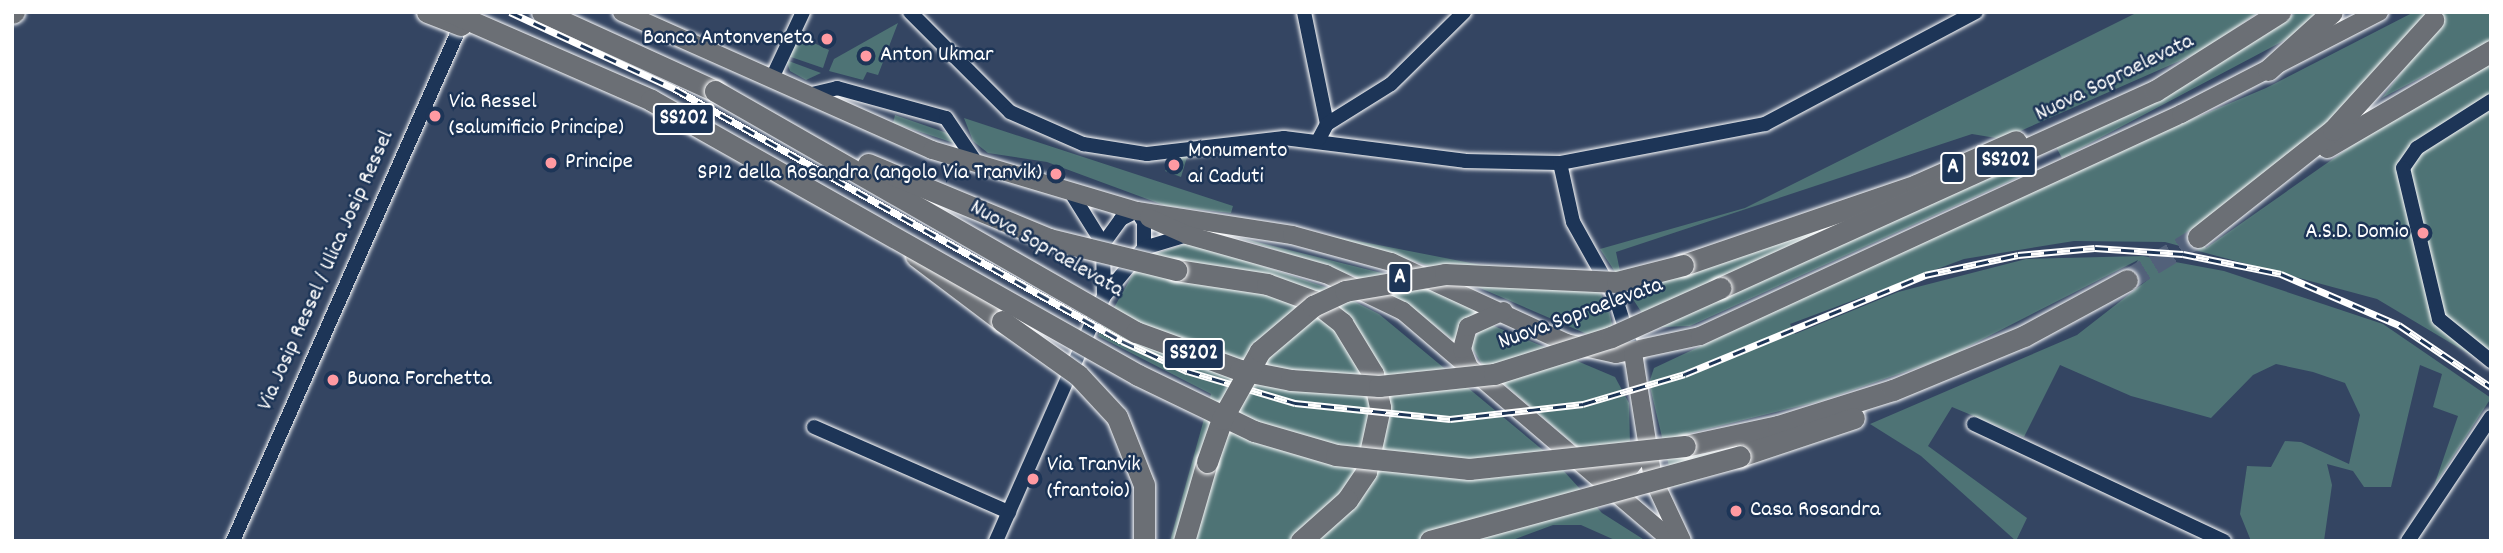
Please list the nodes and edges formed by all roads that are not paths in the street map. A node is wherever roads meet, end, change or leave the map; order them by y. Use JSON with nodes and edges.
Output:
{"nodes":[{"id":1,"x":427,"y":12,"type":"edge"},
{"id":2,"x":542,"y":12,"type":"edge"},
{"id":3,"x":622,"y":12,"type":"edge"},
{"id":4,"x":803,"y":12,"type":"edge"},
{"id":5,"x":910,"y":12,"type":"edge"},
{"id":6,"x":1304,"y":12,"type":"edge"},
{"id":7,"x":1464,"y":12,"type":"edge"},
{"id":8,"x":1976,"y":12,"type":"edge"},
{"id":9,"x":2280,"y":12,"type":"edge"},
{"id":10,"x":2332,"y":12,"type":"edge"},
{"id":11,"x":2379,"y":12,"type":"edge"},
{"id":12,"x":461,"y":14,"type":"edge"},
{"id":13,"x":2433,"y":20,"type":"dead end"},
{"id":14,"x":2491,"y":51,"type":"edge"},
{"id":15,"x":2218,"y":57,"type":"junction"},
{"id":16,"x":2268,"y":70,"type":"junction"},
{"id":17,"x":600,"y":75,"type":"junction"},
{"id":18,"x":772,"y":76,"type":"junction"},
{"id":19,"x":715,"y":91,"type":"junction"},
{"id":20,"x":812,"y":94,"type":"junction"},
{"id":21,"x":2491,"y":100,"type":"edge"},
{"id":22,"x":1327,"y":124,"type":"junction"},
{"id":23,"x":1320,"y":139,"type":"junction"},
{"id":24,"x":1560,"y":163,"type":"junction"},
{"id":25,"x":978,"y":165,"type":"junction"},
{"id":26,"x":2275,"y":179,"type":"junction"},
{"id":27,"x":1070,"y":191,"type":"junction"},
{"id":28,"x":1137,"y":211,"type":"junction"},
{"id":29,"x":1187,"y":235,"type":"junction"},
{"id":30,"x":2198,"y":237,"type":"tunnel mouth"},
{"id":31,"x":1103,"y":244,"type":"junction"},
{"id":32,"x":907,"y":247,"type":"junction"},
{"id":33,"x":1144,"y":248,"type":"junction"},
{"id":34,"x":2127,"y":280,"type":"tunnel mouth"},
{"id":35,"x":1104,"y":296,"type":"junction"},
{"id":36,"x":2076,"y":309,"type":"junction"},
{"id":37,"x":1504,"y":311,"type":"junction"},
{"id":38,"x":1633,"y":353,"type":"junction"},
{"id":39,"x":2491,"y":360,"type":"edge"},
{"id":40,"x":1468,"y":366,"type":"junction"},
{"id":41,"x":2491,"y":417,"type":"edge"},
{"id":42,"x":1974,"y":424,"type":"dead end"},
{"id":43,"x":814,"y":427,"type":"dead end"},
{"id":44,"x":1647,"y":447,"type":"junction"},
{"id":45,"x":1594,"y":474,"type":"junction"},
{"id":46,"x":1009,"y":512,"type":"junction"},
{"id":47,"x":1310,"y":535,"type":"edge"},
{"id":48,"x":233,"y":541,"type":"edge"},
{"id":49,"x":996,"y":541,"type":"edge"},
{"id":50,"x":1144,"y":541,"type":"edge"},
{"id":51,"x":1184,"y":541,"type":"edge"},
{"id":52,"x":1430,"y":541,"type":"edge"},
{"id":53,"x":1672,"y":541,"type":"edge"},
{"id":54,"x":1682,"y":541,"type":"edge"},
{"id":55,"x":2224,"y":541,"type":"edge"},
{"id":56,"x":2408,"y":541,"type":"edge"}],
"edges":[{"from":1,"to":17,"type":"highway","bridge":true},
{"from":2,"to":19,"type":"highway","name":"Nuova Sopraelevata","number":"SS202"},
{"from":3,"to":18,"type":"main road"},
{"from":4,"to":18,"type":"street"},
{"from":5,"to":23,"type":"street"},
{"from":6,"to":22,"type":"street"},
{"from":7,"to":22,"type":"street"},
{"from":8,"to":24,"type":"street"},
{"from":9,"to":15,"type":"highway","name":"Nuova Sopraelevata","number":"SS202"},
{"from":10,"to":16,"type":"highway"},
{"from":11,"to":16,"type":"main road"},
{"from":12,"to":17,"type":"highway","number":"SS202","bridge":true},
{"from":12,"to":48,"type":"street","name":"Via Josip Ressel / Ulica Josip Ressel"},
{"from":13,"to":26,"type":"highway"},
{"from":14,"to":26,"type":"highway"},
{"from":15,"to":19,"type":"highway","name":"Nuova Sopraelevata","number":"SS202","bridge":true},
{"from":15,"to":51,"type":"highway","number":"A","bridge":true},
{"from":16,"to":38,"type":"main road"},
{"from":17,"to":32,"type":"highway","number":"SS202","bridge":true},
{"from":18,"to":20,"type":"main road"},
{"from":19,"to":47,"type":"highway","bridge":true},
{"from":20,"to":25,"type":"main road"},
{"from":20,"to":25,"type":"street"},
{"from":21,"to":39,"type":"street"},
{"from":22,"to":23,"type":"street"},
{"from":23,"to":24,"type":"street"},
{"from":24,"to":38,"type":"street"},
{"from":25,"to":27,"type":"main road"},
{"from":26,"to":30,"type":"highway"},
{"from":27,"to":28,"type":"main road"},
{"from":27,"to":31,"type":"street"},
{"from":28,"to":29,"type":"main road"},
{"from":28,"to":31,"type":"street"},
{"from":28,"to":33,"type":"street"},
{"from":28,"to":37,"type":"main road"},
{"from":29,"to":33,"type":"street"},
{"from":29,"to":40,"type":"main road"},
{"from":31,"to":35,"type":"street"},
{"from":32,"to":36,"type":"highway","number":"SS202","bridge":true},
{"from":32,"to":50,"type":"highway","bridge":true},
{"from":33,"to":35,"type":"street"},
{"from":34,"to":36,"type":"highway","number":"SS202"},
{"from":35,"to":46,"type":"street"},
{"from":36,"to":52,"type":"highway","bridge":true},
{"from":37,"to":38,"type":"main road"},
{"from":37,"to":40,"type":"main road"},
{"from":38,"to":44,"type":"main road"},
{"from":40,"to":45,"type":"main road"},
{"from":41,"to":56,"type":"street"},
{"from":42,"to":55,"type":"street"},
{"from":43,"to":46,"type":"street"},
{"from":44,"to":45,"type":"main road"},
{"from":44,"to":54,"type":"main road"},
{"from":45,"to":53,"type":"main road"},
{"from":46,"to":49,"type":"street"}]}
